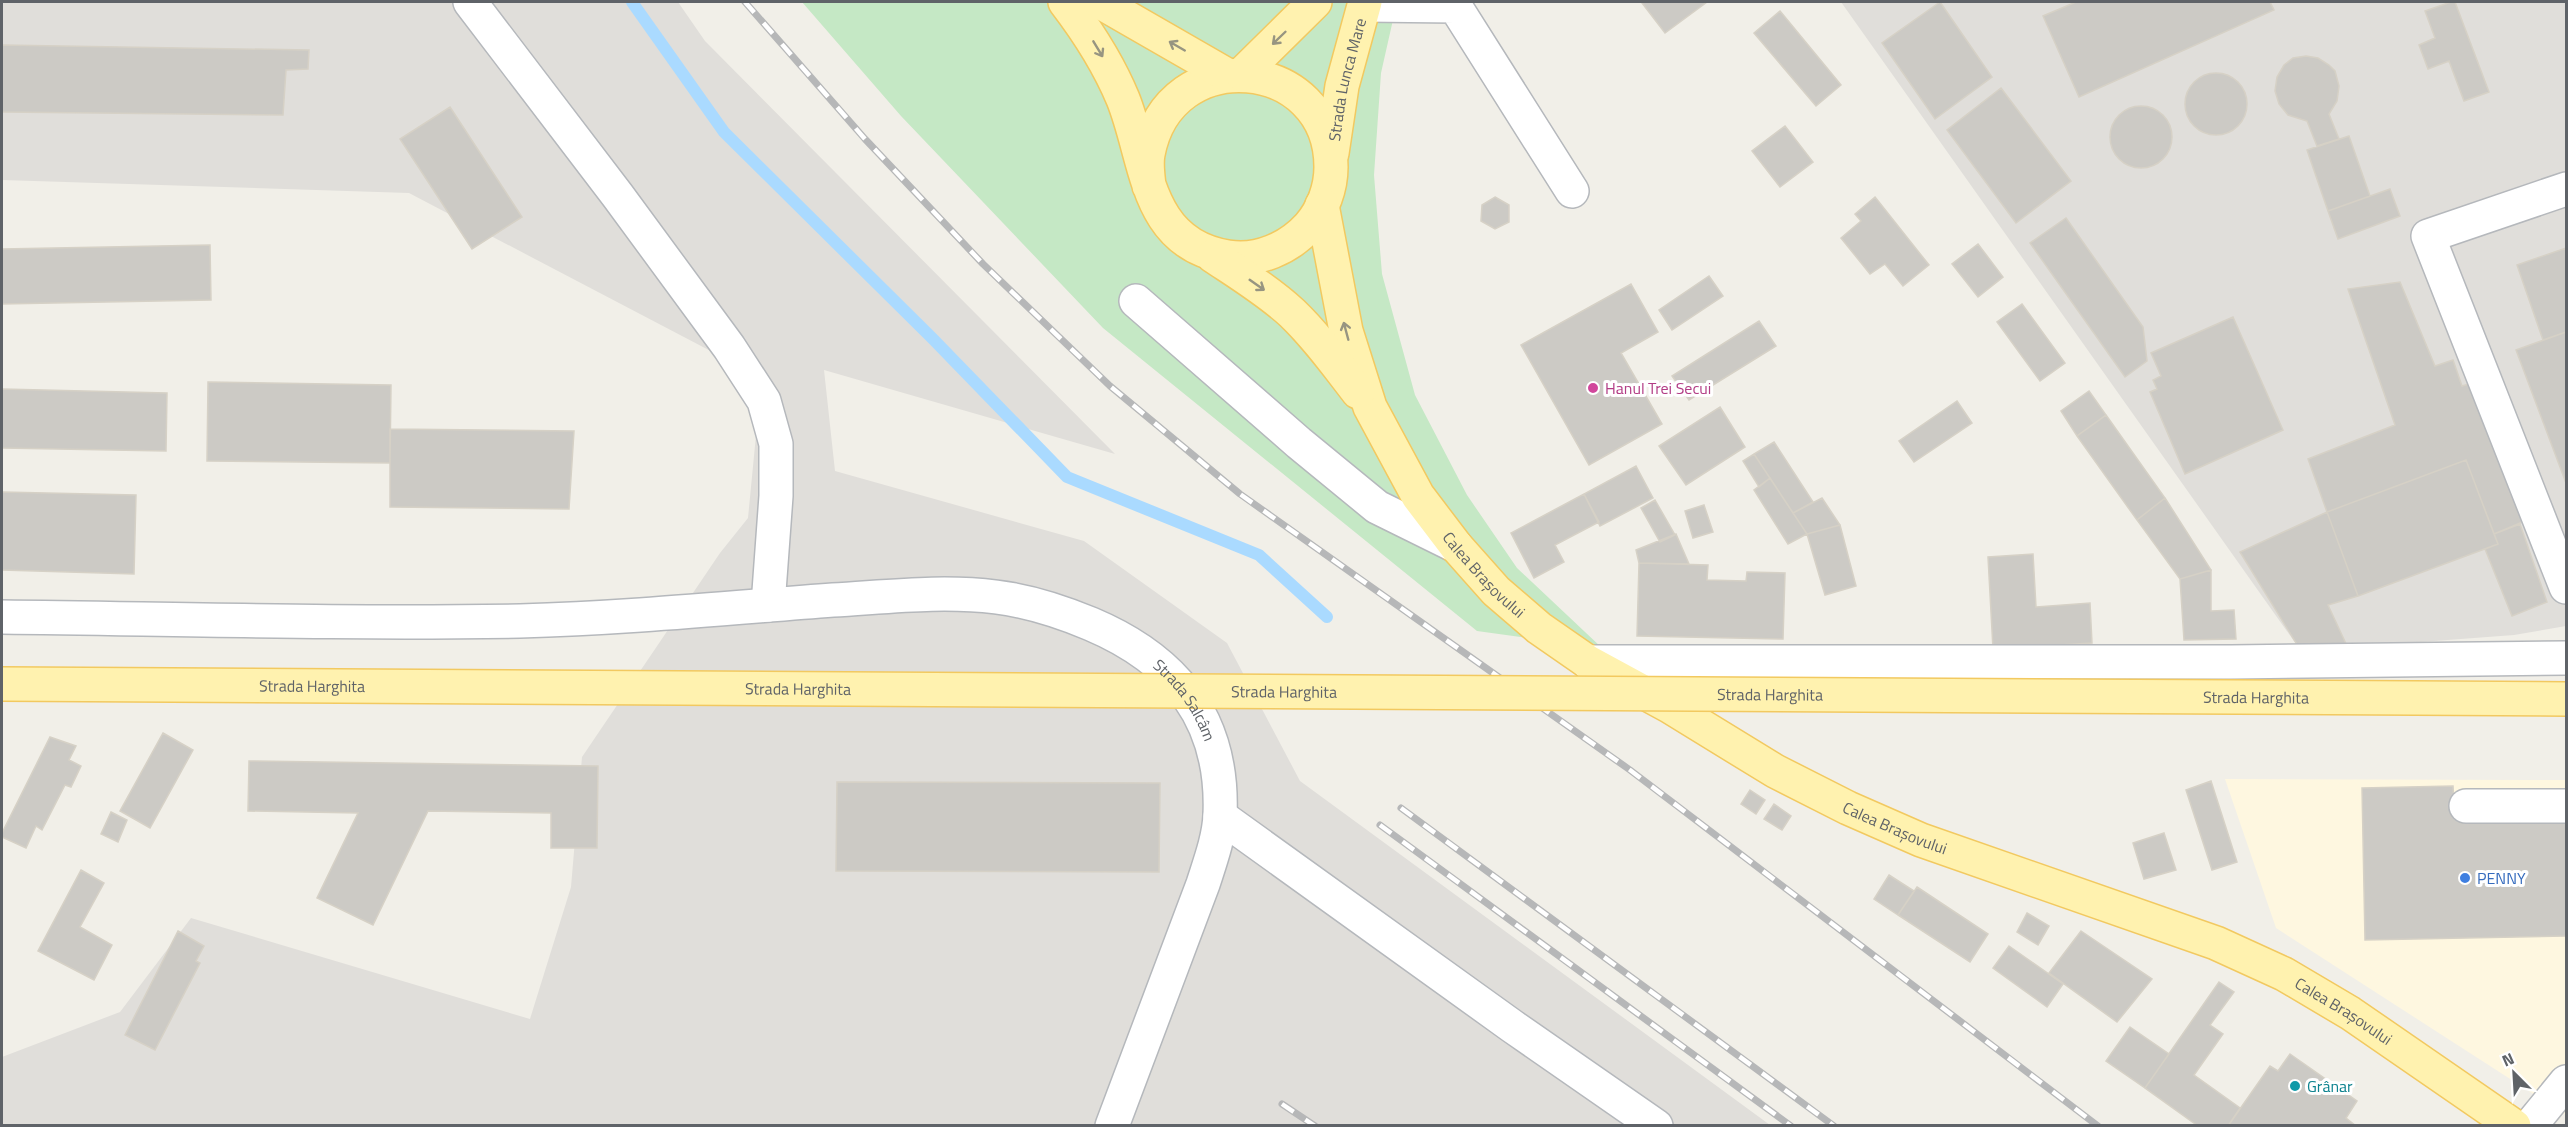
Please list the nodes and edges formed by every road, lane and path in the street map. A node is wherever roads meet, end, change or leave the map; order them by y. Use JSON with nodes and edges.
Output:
{"nodes":[{"id":1,"x":470,"y":2,"type":"edge"},
{"id":2,"x":1065,"y":2,"type":"edge"},
{"id":3,"x":1100,"y":2,"type":"edge"},
{"id":4,"x":1315,"y":2,"type":"edge"},
{"id":5,"x":1365,"y":3,"type":"edge"},
{"id":6,"x":1235,"y":75,"type":"junction"},
{"id":7,"x":1331,"y":158,"type":"junction"},
{"id":8,"x":1149,"y":186,"type":"junction"},
{"id":9,"x":2566,"y":189,"type":"edge"},
{"id":10,"x":1572,"y":190,"type":"dead end"},
{"id":11,"x":1322,"y":205,"type":"junction"},
{"id":12,"x":1208,"y":253,"type":"junction"},
{"id":13,"x":1136,"y":301,"type":"dead end"},
{"id":14,"x":1370,"y":407,"type":"junction"},
{"id":15,"x":1456,"y":546,"type":"junction"},
{"id":16,"x":2566,"y":587,"type":"edge"},
{"id":17,"x":768,"y":605,"type":"junction"},
{"id":18,"x":2,"y":617,"type":"edge"},
{"id":19,"x":2566,"y":658,"type":"edge"},
{"id":20,"x":1588,"y":662,"type":"junction"},
{"id":21,"x":2,"y":684,"type":"edge"},
{"id":22,"x":2566,"y":699,"type":"edge"},
{"id":23,"x":2466,"y":806,"type":"dead end"},
{"id":24,"x":2566,"y":806,"type":"edge"},
{"id":25,"x":1220,"y":816,"type":"junction"},
{"id":26,"x":2566,"y":1082,"type":"edge"},
{"id":27,"x":1112,"y":1125,"type":"edge"},
{"id":28,"x":1656,"y":1125,"type":"edge"},
{"id":29,"x":2514,"y":1125,"type":"edge"},
{"id":30,"x":2530,"y":1125,"type":"edge"}],
"edges":[{"from":1,"to":17,"type":"street"},
{"from":2,"to":8,"type":"main road","one_way":true},
{"from":6,"to":3,"type":"main road","one_way":true},
{"from":4,"to":6,"type":"main road","one_way":true},
{"from":5,"to":7,"type":"main road","name":"Strada Lunca Mare"},
{"from":5,"to":10,"type":"street"},
{"from":6,"to":7,"type":"main road"},
{"from":6,"to":8,"type":"main road"},
{"from":7,"to":11,"type":"main road"},
{"from":8,"to":12,"type":"main road"},
{"from":9,"to":16,"type":"street"},
{"from":11,"to":12,"type":"main road"},
{"from":14,"to":11,"type":"main road","name":"Calea Brașovului","one_way":true},
{"from":12,"to":14,"type":"main road","name":"Calea Brașovului","one_way":true},
{"from":13,"to":15,"type":"street"},
{"from":14,"to":15,"type":"main road","name":"Calea Brașovului"},
{"from":15,"to":20,"type":"main road","name":"Calea Brașovului"},
{"from":17,"to":18,"type":"street"},
{"from":17,"to":25,"type":"street","name":"Strada Salcâm"},
{"from":19,"to":20,"type":"street"},
{"from":20,"to":29,"type":"main road","name":"Calea Brașovului"},
{"from":21,"to":22,"type":"main road","name":"Strada Harghita","bridge":true},
{"from":23,"to":24,"type":"street"},
{"from":25,"to":27,"type":"street","name":"Strada Salcâm"},
{"from":25,"to":28,"type":"street"},
{"from":26,"to":30,"type":"street"}]}
